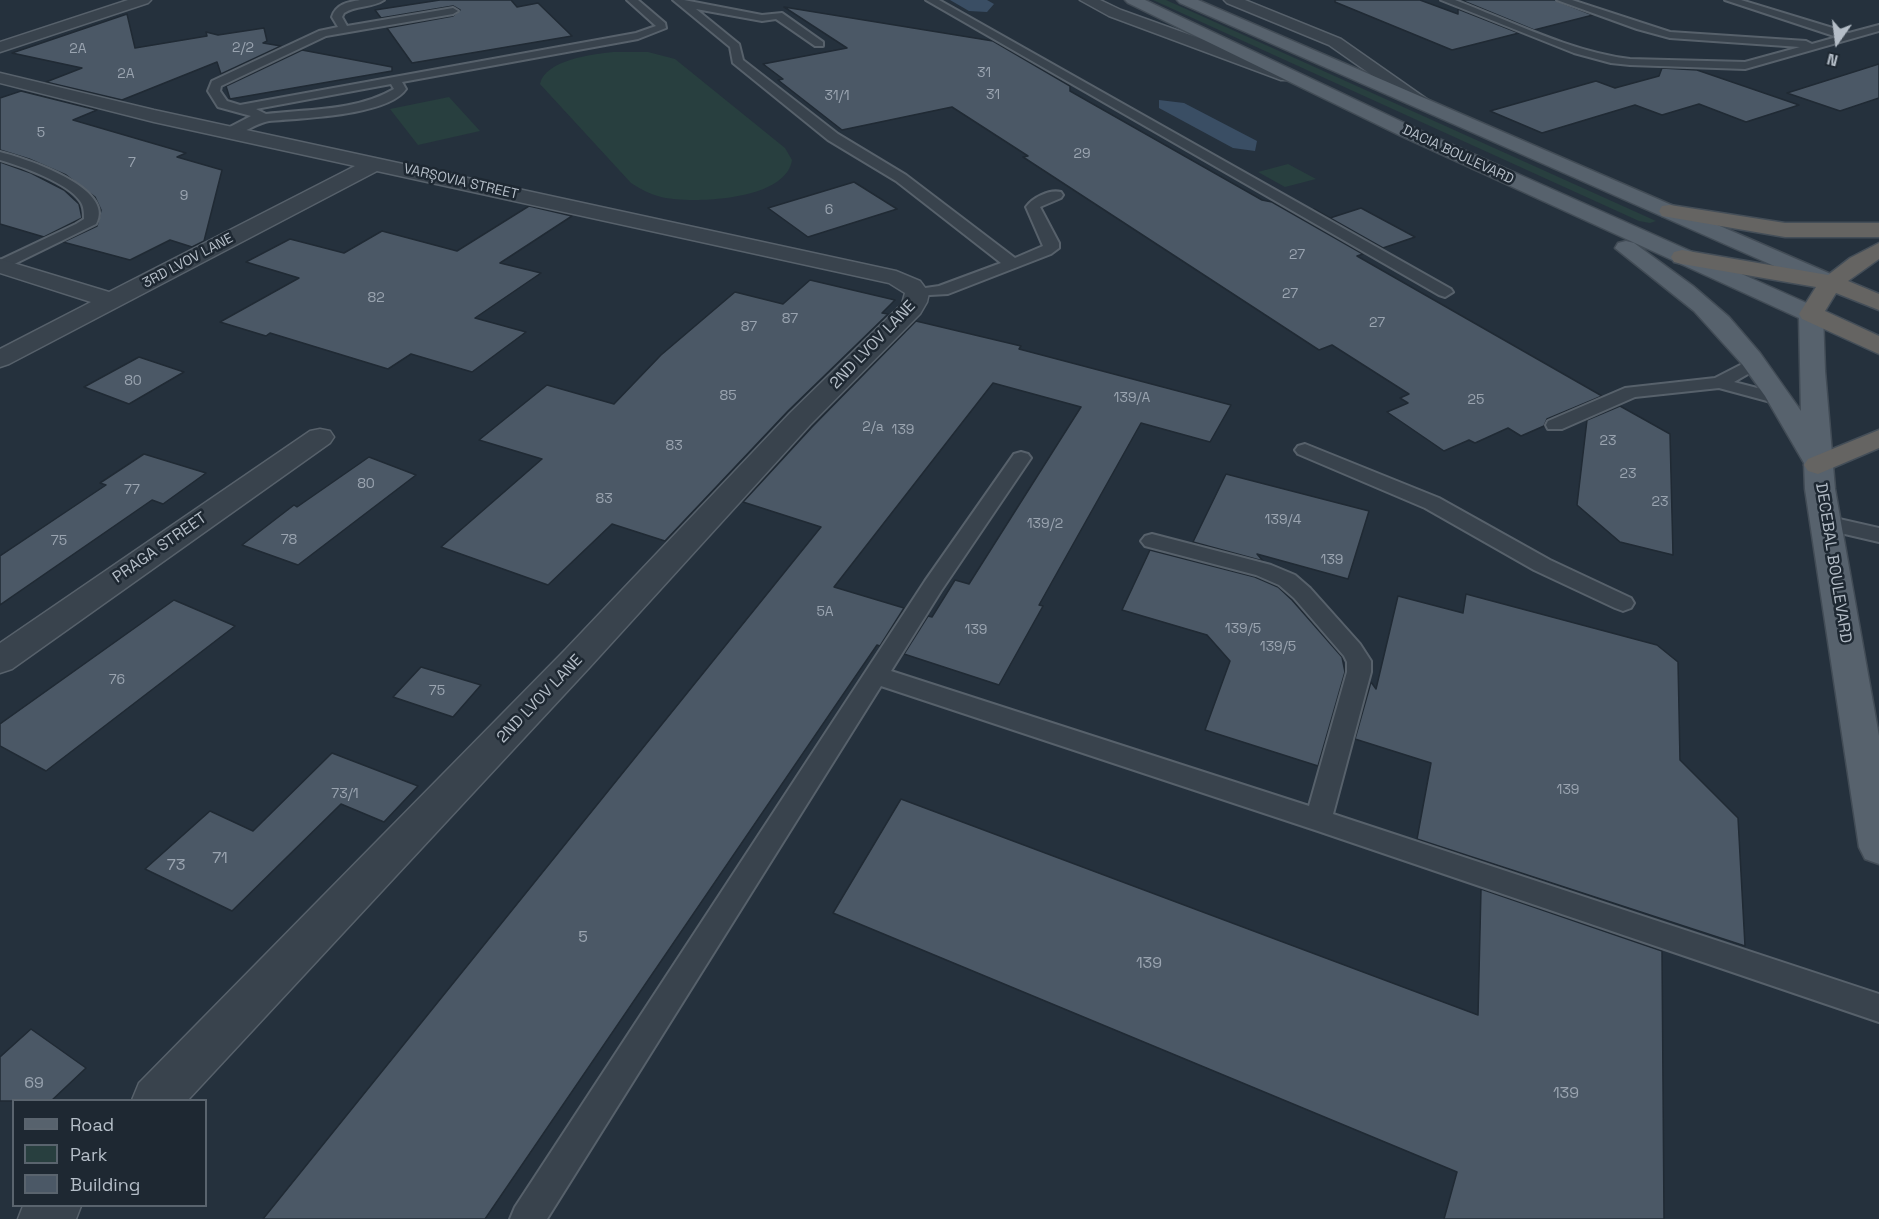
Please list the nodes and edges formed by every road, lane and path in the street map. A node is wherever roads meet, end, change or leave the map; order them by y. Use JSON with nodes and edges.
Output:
{"nodes":[{"id":1,"x":143,"y":0,"type":"edge"},
{"id":2,"x":379,"y":0,"type":"edge"},
{"id":3,"x":632,"y":0,"type":"edge"},
{"id":4,"x":931,"y":0,"type":"edge"},
{"id":5,"x":1089,"y":0,"type":"edge"},
{"id":6,"x":1134,"y":0,"type":"edge"},
{"id":7,"x":1185,"y":0,"type":"edge"},
{"id":8,"x":1232,"y":0,"type":"edge"},
{"id":9,"x":1446,"y":0,"type":"edge"},
{"id":10,"x":1562,"y":0,"type":"edge"},
{"id":11,"x":1730,"y":0,"type":"edge"},
{"id":12,"x":680,"y":2,"type":"edge"},
{"id":13,"x":453,"y":11,"type":"dead end"},
{"id":14,"x":1879,"y":28,"type":"edge"},
{"id":15,"x":344,"y":29,"type":"junction"},
{"id":16,"x":1849,"y":37,"type":"junction"},
{"id":17,"x":819,"y":44,"type":"dead end"},
{"id":18,"x":1826,"y":45,"type":"junction"},
{"id":19,"x":0,"y":47,"type":"edge"},
{"id":20,"x":1287,"y":76,"type":"junction"},
{"id":21,"x":0,"y":78,"type":"edge"},
{"id":22,"x":395,"y":80,"type":"junction"},
{"id":23,"x":1422,"y":102,"type":"junction"},
{"id":24,"x":242,"y":108,"type":"junction"},
{"id":25,"x":255,"y":119,"type":"junction"},
{"id":26,"x":231,"y":132,"type":"junction"},
{"id":27,"x":0,"y":156,"type":"edge"},
{"id":28,"x":376,"y":163,"type":"junction"},
{"id":29,"x":1056,"y":195,"type":"dead end"},
{"id":30,"x":1566,"y":206,"type":"junction"},
{"id":31,"x":1670,"y":212,"type":"junction"},
{"id":32,"x":1879,"y":230,"type":"edge"},
{"id":33,"x":1629,"y":233,"type":"junction"},
{"id":34,"x":1879,"y":250,"type":"edge"},
{"id":35,"x":1682,"y":257,"type":"junction"},
{"id":36,"x":1013,"y":264,"type":"junction"},
{"id":37,"x":0,"y":266,"type":"edge"},
{"id":38,"x":1832,"y":283,"type":"junction"},
{"id":39,"x":1446,"y":292,"type":"dead end"},
{"id":40,"x":918,"y":293,"type":"junction"},
{"id":41,"x":112,"y":301,"type":"junction"},
{"id":42,"x":1879,"y":303,"type":"edge"},
{"id":43,"x":1811,"y":314,"type":"junction"},
{"id":44,"x":1879,"y":346,"type":"edge"},
{"id":45,"x":0,"y":359,"type":"edge"},
{"id":46,"x":1754,"y":363,"type":"junction"},
{"id":47,"x":1719,"y":383,"type":"junction"},
{"id":48,"x":1782,"y":400,"type":"junction"},
{"id":49,"x":1555,"y":425,"type":"dead end"},
{"id":50,"x":320,"y":437,"type":"dead end"},
{"id":51,"x":1879,"y":438,"type":"edge"},
{"id":52,"x":1305,"y":450,"type":"dead end"},
{"id":53,"x":1022,"y":458,"type":"dead end"},
{"id":54,"x":1818,"y":465,"type":"junction"},
{"id":55,"x":1826,"y":523,"type":"junction"},
{"id":56,"x":1879,"y":535,"type":"edge"},
{"id":57,"x":1152,"y":541,"type":"dead end"},
{"id":58,"x":1623,"y":603,"type":"dead end"},
{"id":59,"x":0,"y":660,"type":"edge"},
{"id":60,"x":876,"y":675,"type":"junction"},
{"id":61,"x":1318,"y":820,"type":"junction"},
{"id":62,"x":1879,"y":847,"type":"edge"},
{"id":63,"x":1879,"y":1008,"type":"edge"},
{"id":64,"x":158,"y":1099,"type":"edge"},
{"id":65,"x":55,"y":1207,"type":"edge"},
{"id":66,"x":43,"y":1219,"type":"edge"},
{"id":67,"x":527,"y":1219,"type":"edge"}],
"edges":[{"from":1,"to":19,"type":"street"},
{"from":2,"to":15,"type":"lane"},
{"from":3,"to":22,"type":"lane"},
{"from":4,"to":39,"type":"lane"},
{"from":5,"to":20,"type":"street","name":"DACIA BOULEVARD"},
{"from":6,"to":20,"type":"main road","name":"DACIA BOULEVARD"},
{"from":7,"to":23,"type":"main road","name":"DACIA BOULEVARD"},
{"from":8,"to":23,"type":"street","name":"DACIA BOULEVARD"},
{"from":9,"to":18,"type":"lane"},
{"from":10,"to":18,"type":"lane"},
{"from":11,"to":16,"type":"lane"},
{"from":12,"to":17,"type":"lane"},
{"from":12,"to":36,"type":"lane"},
{"from":13,"to":15,"type":"lane"},
{"from":14,"to":16,"type":"lane"},
{"from":15,"to":24,"type":"lane"},
{"from":16,"to":18,"type":"lane"},
{"from":20,"to":30,"type":"main road","name":"DACIA BOULEVARD"},
{"from":21,"to":26,"type":"street","name":"VARȘOVIA STREET"},
{"from":22,"to":24,"type":"lane"},
{"from":22,"to":25,"type":"lane"},
{"from":23,"to":31,"type":"main road","name":"DACIA BOULEVARD"},
{"from":24,"to":25,"type":"lane"},
{"from":25,"to":26,"type":"lane"},
{"from":26,"to":28,"type":"street","name":"VARȘOVIA STREET"},
{"from":27,"to":37,"type":"lane"},
{"from":28,"to":40,"type":"street","name":"VARȘOVIA STREET"},
{"from":28,"to":41,"type":"street","name":"3RD LVOV LANE"},
{"from":29,"to":36,"type":"lane"},
{"from":30,"to":33,"type":"main road","name":"DACIA BOULEVARD"},
{"from":30,"to":46,"type":"main road"},
{"from":31,"to":32,"type":"highway"},
{"from":31,"to":33,"type":"main road","name":"DACIA BOULEVARD"},
{"from":31,"to":38,"type":"main road","name":"DACIA BOULEVARD"},
{"from":33,"to":35,"type":"main road","name":"DACIA BOULEVARD"},
{"from":34,"to":38,"type":"highway"},
{"from":35,"to":38,"type":"highway"},
{"from":35,"to":43,"type":"main road","name":"DACIA BOULEVARD"},
{"from":36,"to":40,"type":"lane"},
{"from":37,"to":41,"type":"street"},
{"from":38,"to":42,"type":"highway","name":"DACIA BOULEVARD"},
{"from":38,"to":43,"type":"highway"},
{"from":40,"to":64,"type":"street","name":"2ND LVOV LANE"},
{"from":41,"to":45,"type":"street","name":"3RD LVOV LANE"},
{"from":43,"to":44,"type":"highway","name":"DACIA BOULEVARD"},
{"from":43,"to":54,"type":"main road","name":"DECEBAL BOULEVARD"},
{"from":46,"to":47,"type":"lane"},
{"from":46,"to":48,"type":"main road"},
{"from":47,"to":48,"type":"lane"},
{"from":47,"to":49,"type":"lane"},
{"from":48,"to":54,"type":"main road"},
{"from":50,"to":59,"type":"street","name":"PRAGA STREET"},
{"from":51,"to":54,"type":"highway"},
{"from":52,"to":58,"type":"lane"},
{"from":53,"to":60,"type":"lane"},
{"from":54,"to":55,"type":"main road","name":"DECEBAL BOULEVARD"},
{"from":55,"to":56,"type":"lane"},
{"from":55,"to":62,"type":"main road","name":"DECEBAL BOULEVARD"},
{"from":57,"to":61,"type":"lane"},
{"from":60,"to":61,"type":"lane"},
{"from":60,"to":67,"type":"lane"},
{"from":61,"to":63,"type":"lane"},
{"from":65,"to":66,"type":"street"}]}
